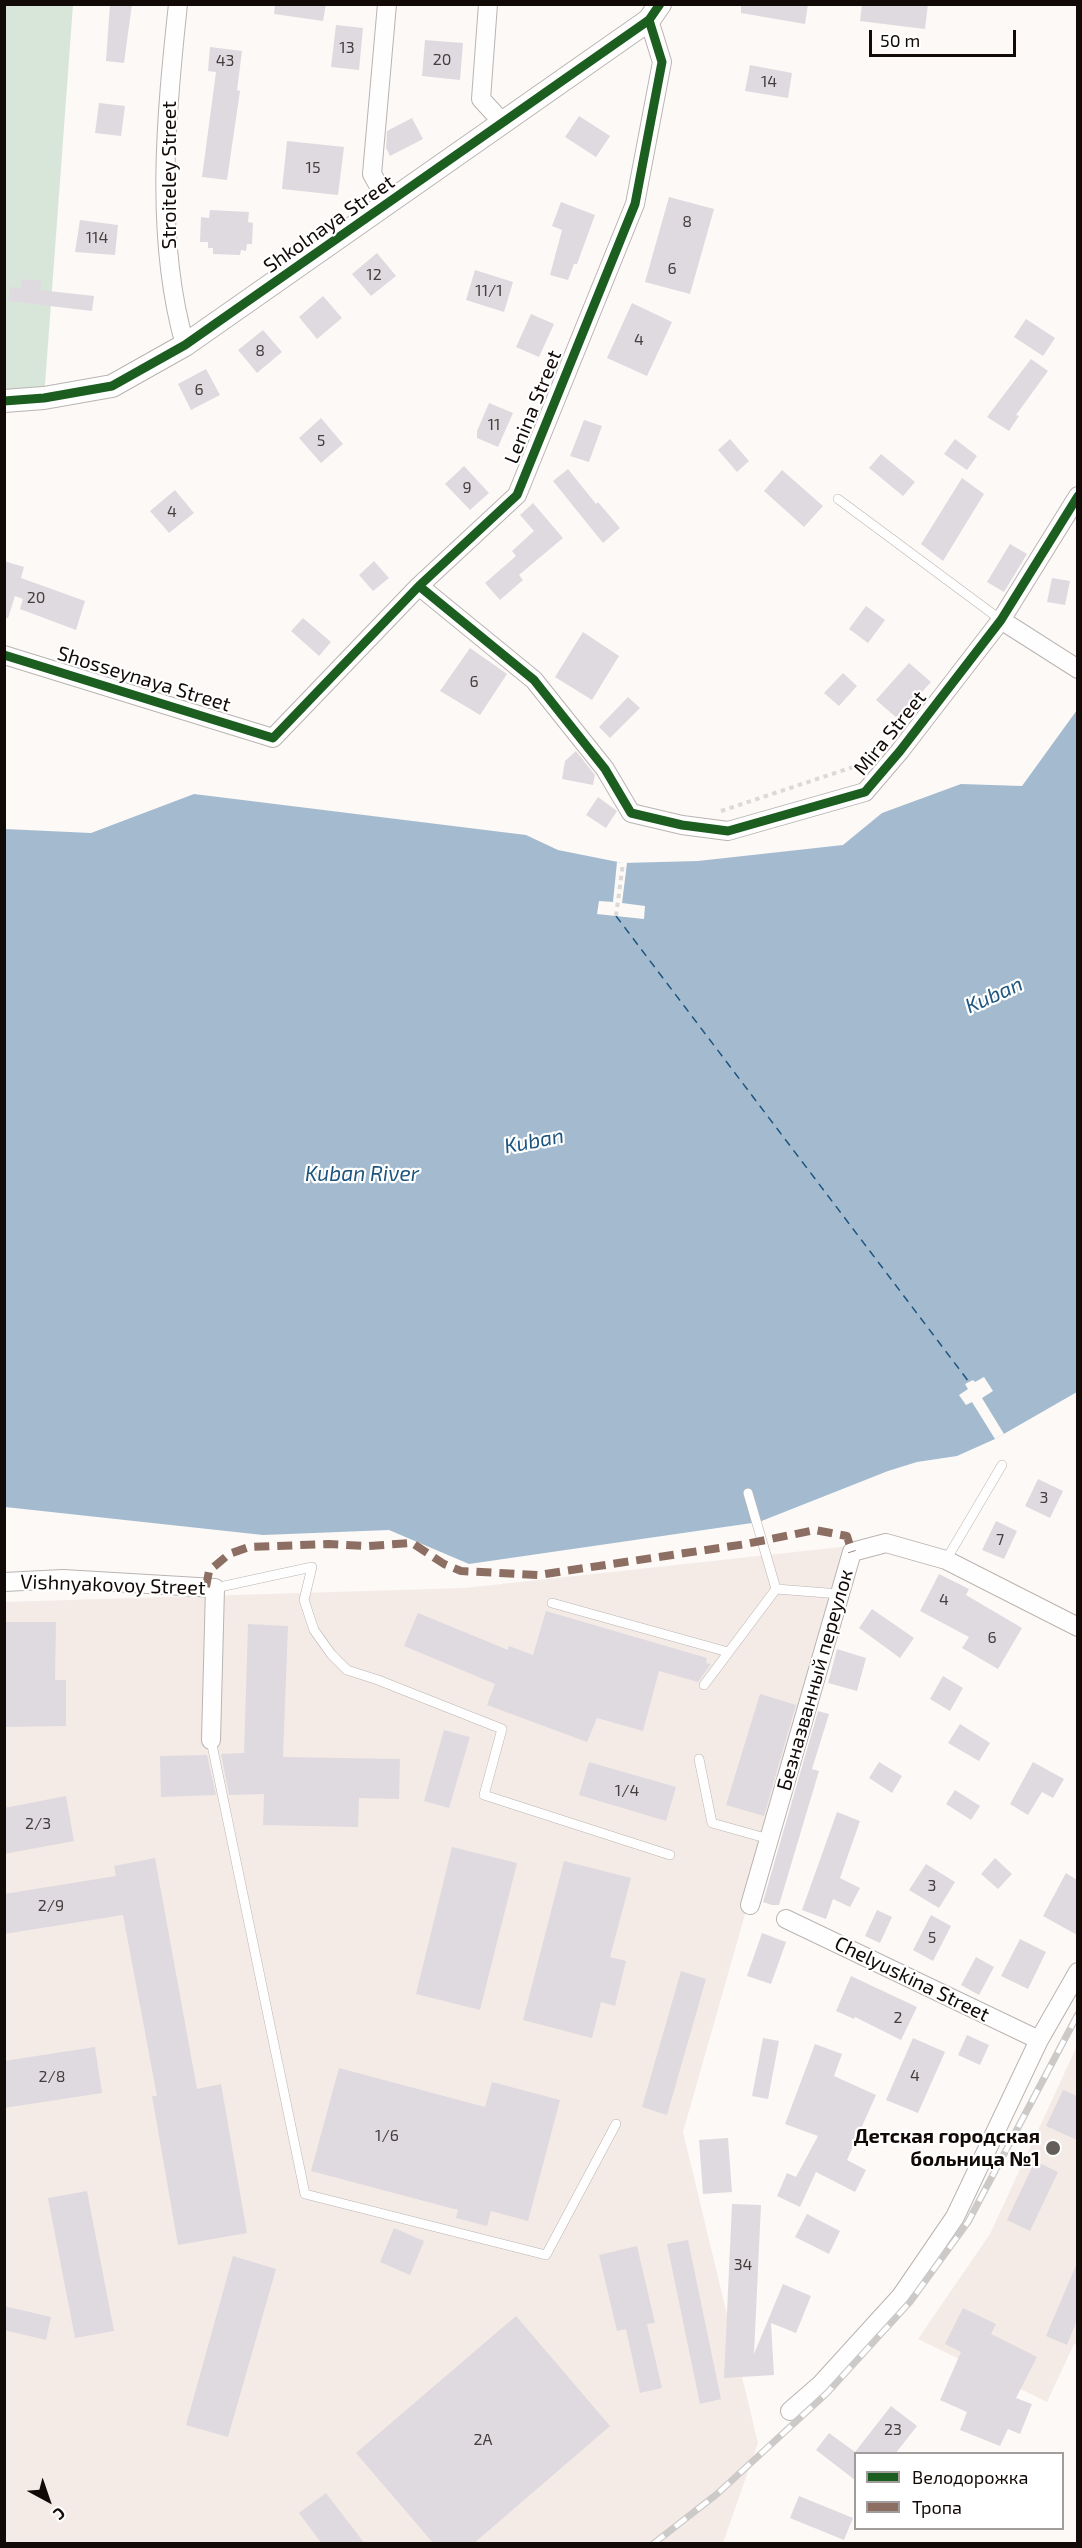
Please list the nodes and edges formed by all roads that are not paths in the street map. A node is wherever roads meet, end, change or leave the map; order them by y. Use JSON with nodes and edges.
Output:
{"nodes":[{"id":1,"x":178,"y":4,"type":"edge"},
{"id":2,"x":387,"y":4,"type":"edge"},
{"id":3,"x":488,"y":4,"type":"edge"},
{"id":4,"x":654,"y":12,"type":"edge"},
{"id":5,"x":503,"y":123,"type":"junction"},
{"id":6,"x":389,"y":204,"type":"junction"},
{"id":7,"x":185,"y":345,"type":"junction"},
{"id":8,"x":4,"y":401,"type":"edge"},
{"id":9,"x":1077,"y":496,"type":"edge"},
{"id":10,"x":838,"y":499,"type":"dead end"},
{"id":11,"x":419,"y":586,"type":"junction"},
{"id":12,"x":1001,"y":620,"type":"junction"},
{"id":13,"x":4,"y":654,"type":"edge"},
{"id":14,"x":1077,"y":669,"type":"edge"},
{"id":15,"x":273,"y":738,"type":"joint"},
{"id":16,"x":1002,"y":1465,"type":"dead end"},
{"id":17,"x":748,"y":1493,"type":"dead end"},
{"id":18,"x":946,"y":1560,"type":"junction"},
{"id":19,"x":4,"y":1582,"type":"edge"},
{"id":20,"x":215,"y":1588,"type":"junction"},
{"id":21,"x":776,"y":1589,"type":"junction"},
{"id":22,"x":840,"y":1594,"type":"junction"},
{"id":23,"x":552,"y":1603,"type":"dead end"},
{"id":24,"x":1077,"y":1628,"type":"edge"},
{"id":25,"x":728,"y":1652,"type":"junction"},
{"id":26,"x":704,"y":1685,"type":"dead end"},
{"id":27,"x":211,"y":1740,"type":"joint"},
{"id":28,"x":699,"y":1759,"type":"dead end"},
{"id":29,"x":769,"y":1839,"type":"junction"},
{"id":30,"x":670,"y":1855,"type":"dead end"},
{"id":31,"x":750,"y":1905,"type":"dead end"},
{"id":32,"x":786,"y":1919,"type":"dead end"},
{"id":33,"x":1077,"y":1972,"type":"edge"},
{"id":34,"x":1039,"y":2040,"type":"junction"},
{"id":35,"x":616,"y":2124,"type":"dead end"},
{"id":36,"x":790,"y":2410,"type":"dead end"}],
"edges":[{"from":1,"to":7,"type":"street","name":"Stroiteley Street"},
{"from":2,"to":6,"type":"street"},
{"from":3,"to":5,"type":"street"},
{"from":4,"to":5,"type":"street","name":"Shkolnaya Street"},
{"from":4,"to":11,"type":"street","name":"Lenina Street"},
{"from":5,"to":6,"type":"street","name":"Shkolnaya Street"},
{"from":6,"to":7,"type":"street","name":"Shkolnaya Street"},
{"from":7,"to":8,"type":"street","name":"Shkolnaya Street"},
{"from":9,"to":12,"type":"street","name":"Mira Street"},
{"from":10,"to":12,"type":"lane"},
{"from":11,"to":12,"type":"street","name":"Mira Street"},
{"from":11,"to":15,"type":"street","name":"Lenina Street"},
{"from":12,"to":14,"type":"street"},
{"from":13,"to":15,"type":"street","name":"Shosseynaya Street"},
{"from":16,"to":18,"type":"lane"},
{"from":17,"to":21,"type":"lane"},
{"from":18,"to":22,"type":"street","name":"Безназванный переулок"},
{"from":18,"to":24,"type":"street","name":"Безназванный переулок"},
{"from":19,"to":20,"type":"street","name":"Vishnyakovoy Street"},
{"from":20,"to":27,"type":"street","name":"Vishnyakovoy Street"},
{"from":20,"to":30,"type":"lane"},
{"from":21,"to":22,"type":"lane"},
{"from":21,"to":25,"type":"lane"},
{"from":22,"to":29,"type":"street","name":"Безназванный переулок"},
{"from":23,"to":25,"type":"lane"},
{"from":25,"to":26,"type":"lane"},
{"from":27,"to":35,"type":"lane"},
{"from":28,"to":29,"type":"lane"},
{"from":29,"to":31,"type":"street","name":"Безназванный переулок"},
{"from":32,"to":34,"type":"street","name":"Chelyuskina Street"},
{"from":33,"to":34,"type":"street"},
{"from":34,"to":36,"type":"street"}]}
